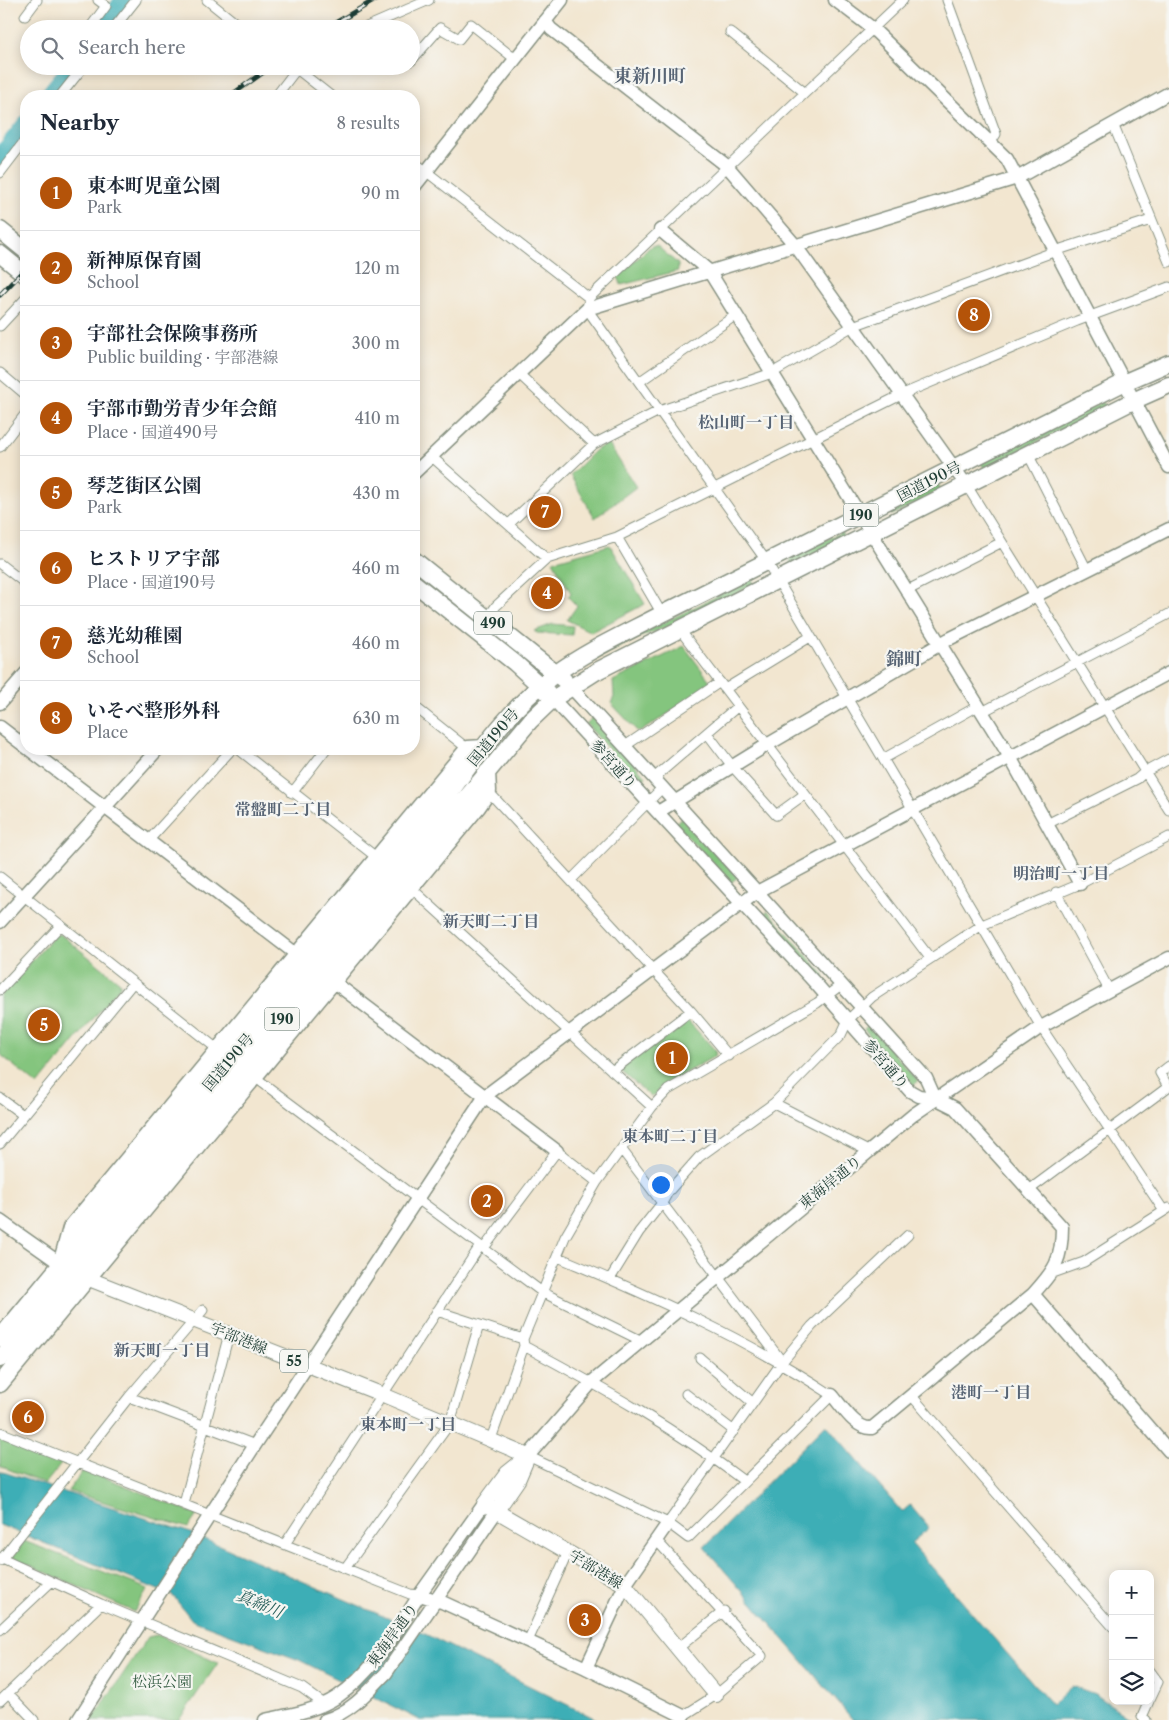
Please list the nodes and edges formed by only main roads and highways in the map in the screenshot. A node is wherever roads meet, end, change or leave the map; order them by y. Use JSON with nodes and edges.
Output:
{"nodes":[{"id":1,"x":0,"y":230,"type":"edge"},
{"id":2,"x":20,"y":246,"type":"edge"},
{"id":3,"x":0,"y":254,"type":"edge"},
{"id":4,"x":20,"y":270,"type":"edge"},
{"id":5,"x":1169,"y":363,"type":"edge"},
{"id":6,"x":1169,"y":385,"type":"edge"},
{"id":7,"x":420,"y":565,"type":"edge"},
{"id":8,"x":420,"y":588,"type":"edge"},
{"id":9,"x":556,"y":673,"type":"junction"},
{"id":10,"x":541,"y":685,"type":"junction"},
{"id":11,"x":571,"y":687,"type":"junction"},
{"id":12,"x":554,"y":699,"type":"junction"},
{"id":13,"x":475,"y":748,"type":"junction"},
{"id":14,"x":394,"y":873,"type":"junction"},
{"id":15,"x":236,"y":1063,"type":"junction"},
{"id":16,"x":67,"y":1268,"type":"junction"},
{"id":17,"x":88,"y":1278,"type":"junction"},
{"id":18,"x":3,"y":1331,"type":"edge"},
{"id":19,"x":0,"y":1359,"type":"edge"},
{"id":20,"x":0,"y":1384,"type":"edge"},
{"id":21,"x":716,"y":1695,"type":"road end"}],
"edges":[{"from":1,"to":2,"type":"highway"},
{"from":3,"to":4,"type":"highway"},
{"from":5,"to":9,"type":"highway","name":"国道190号","number":"190"},
{"from":6,"to":11,"type":"highway","name":"国道190号","number":"190"},
{"from":7,"to":9,"type":"highway","number":"490"},
{"from":8,"to":10,"type":"highway","number":"490"},
{"from":9,"to":10,"type":"highway","name":"国道190号","number":"190"},
{"from":9,"to":11,"type":"highway","number":"490"},
{"from":10,"to":12,"type":"highway","number":"490"},
{"from":10,"to":13,"type":"highway","name":"国道190号","number":"190"},
{"from":11,"to":12,"type":"highway","name":"国道190号","number":"190"},
{"from":12,"to":14,"type":"highway","name":"国道190号","number":"190"},
{"from":13,"to":14,"type":"highway"},
{"from":13,"to":14,"type":"highway","name":"国道190号","number":"190"},
{"from":14,"to":15,"type":"highway","name":"国道190号","number":"190"},
{"from":14,"to":15,"type":"highway"},
{"from":15,"to":16,"type":"highway","name":"国道190号","number":"190"},
{"from":15,"to":17,"type":"highway"},
{"from":16,"to":17,"type":"main road","name":"宇部港線","number":"55"},
{"from":16,"to":18,"type":"highway","name":"国道190号","number":"190"},
{"from":16,"to":19,"type":"highway","name":"国道190号","number":"190"},
{"from":17,"to":20,"type":"highway"},
{"from":17,"to":21,"type":"main road","name":"宇部港線","number":"55"}]}
